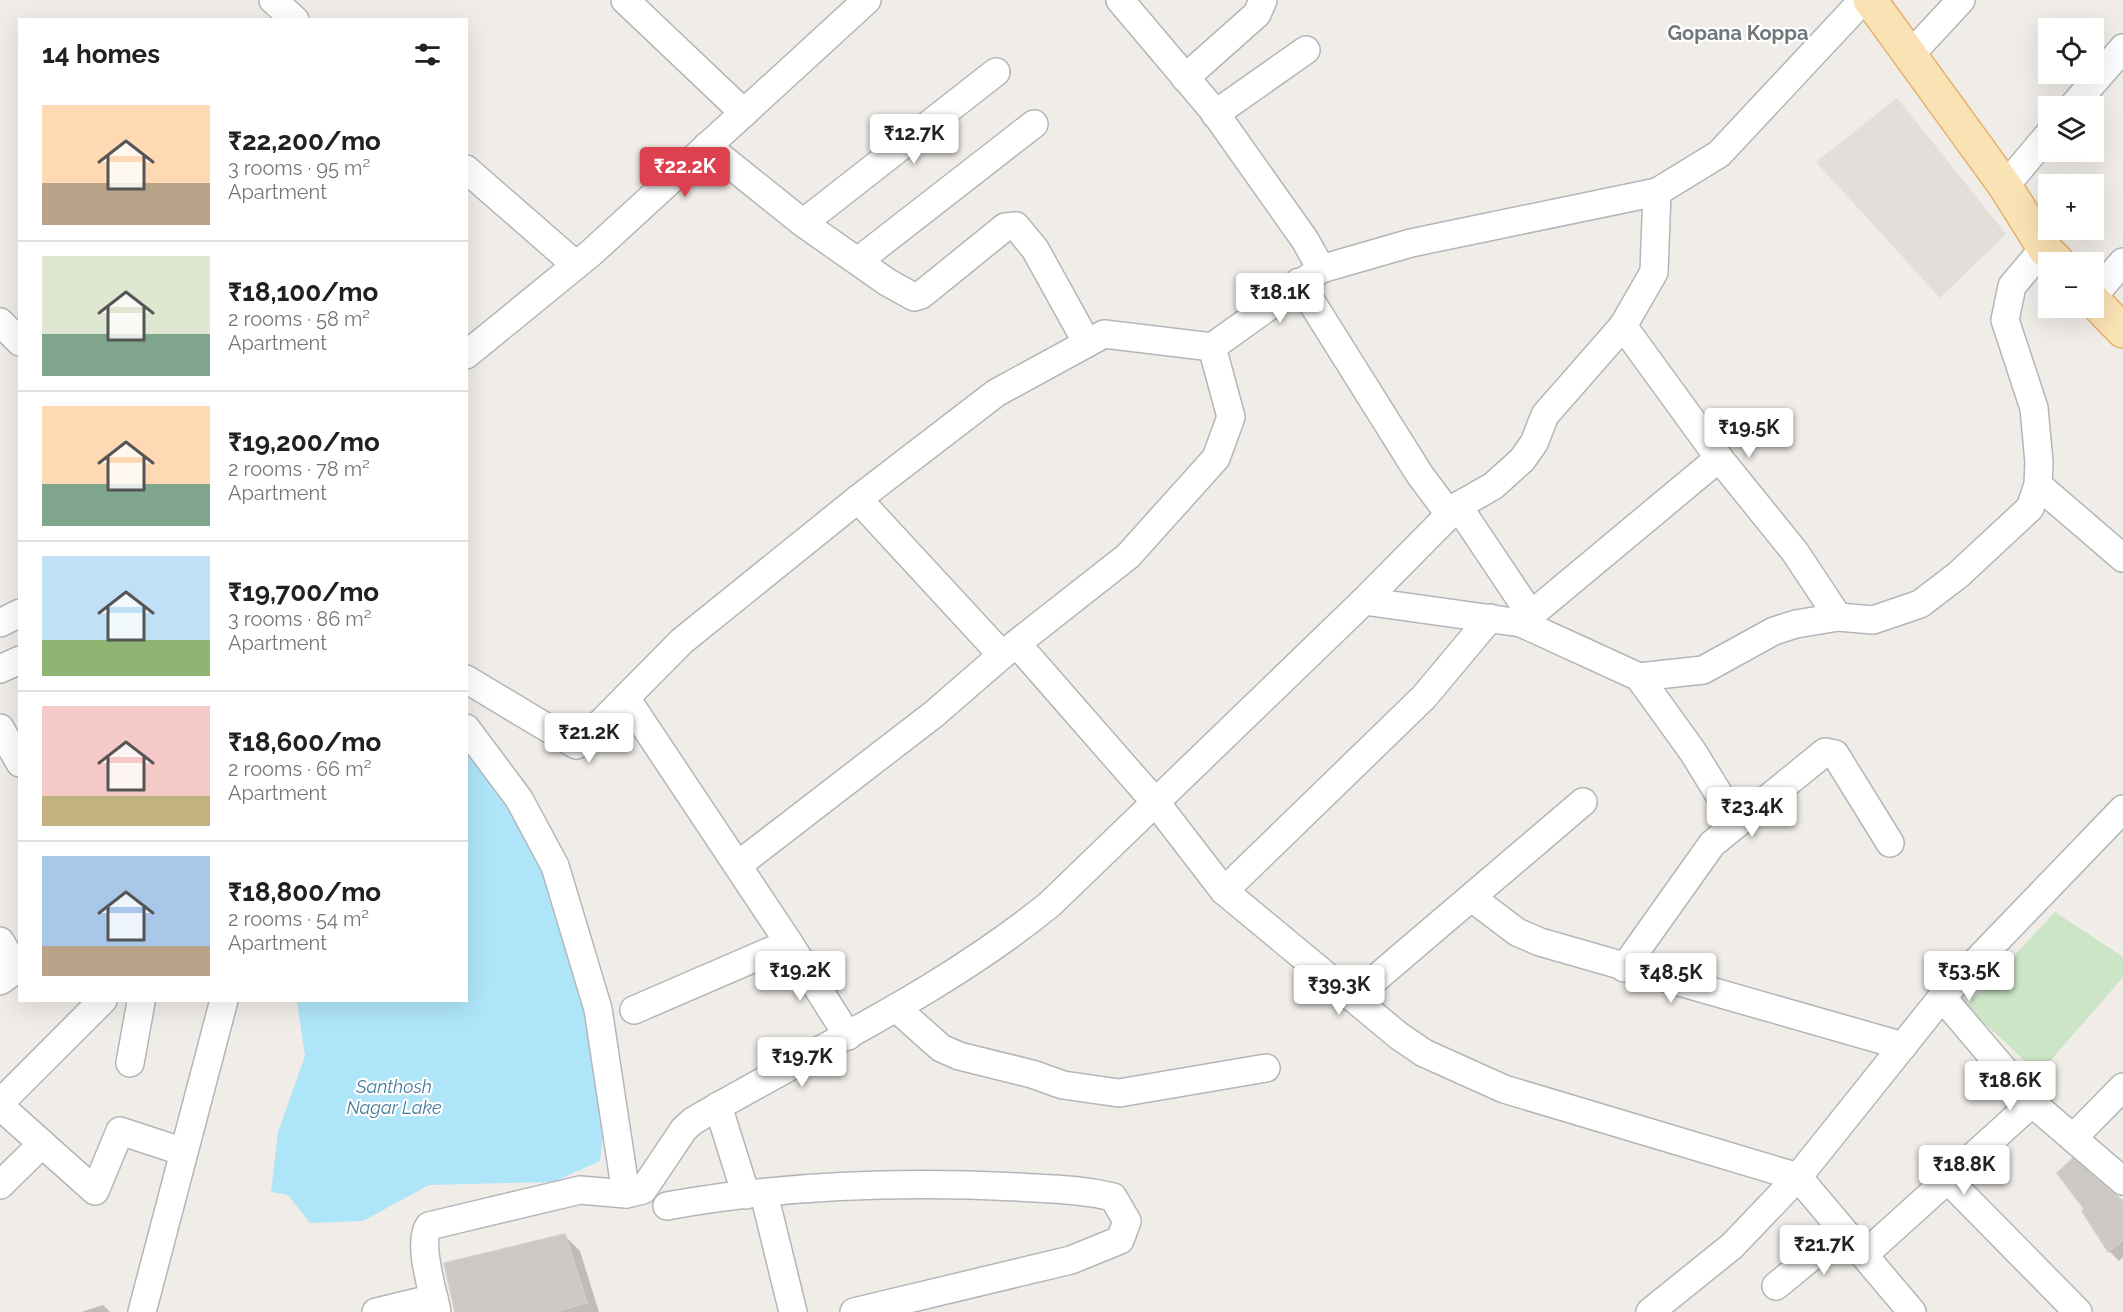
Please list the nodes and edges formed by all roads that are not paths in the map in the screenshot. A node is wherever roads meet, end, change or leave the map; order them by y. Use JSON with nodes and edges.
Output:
{"nodes":[{"id":1,"x":273,"y":0,"type":"edge"},
{"id":2,"x":625,"y":0,"type":"edge"},
{"id":3,"x":867,"y":0,"type":"edge"},
{"id":4,"x":1120,"y":0,"type":"edge"},
{"id":5,"x":1263,"y":0,"type":"edge"},
{"id":6,"x":1863,"y":0,"type":"edge"},
{"id":7,"x":1870,"y":0,"type":"edge"},
{"id":8,"x":1961,"y":0,"type":"edge"},
{"id":9,"x":293,"y":18,"type":"edge"},
{"id":10,"x":2123,"y":48,"type":"edge"},
{"id":11,"x":1306,"y":50,"type":"dead end"},
{"id":12,"x":1910,"y":55,"type":"junction"},
{"id":13,"x":996,"y":72,"type":"dead end"},
{"id":14,"x":1185,"y":78,"type":"junction"},
{"id":15,"x":2082,"y":96,"type":"edge"},
{"id":16,"x":744,"y":113,"type":"junction"},
{"id":17,"x":1215,"y":114,"type":"junction"},
{"id":18,"x":1034,"y":124,"type":"dead end"},
{"id":19,"x":707,"y":146,"type":"junction"},
{"id":20,"x":2038,"y":147,"type":"edge"},
{"id":21,"x":468,"y":171,"type":"edge"},
{"id":22,"x":2005,"y":186,"type":"junction"},
{"id":23,"x":1658,"y":192,"type":"junction"},
{"id":24,"x":804,"y":223,"type":"junction"},
{"id":25,"x":2049,"y":252,"type":"edge"},
{"id":26,"x":858,"y":261,"type":"junction"},
{"id":27,"x":2038,"y":262,"type":"edge"},
{"id":28,"x":2123,"y":262,"type":"edge"},
{"id":29,"x":576,"y":265,"type":"junction"},
{"id":30,"x":1310,"y":275,"type":"junction"},
{"id":31,"x":2104,"y":284,"type":"edge"},
{"id":32,"x":2104,"y":311,"type":"edge"},
{"id":33,"x":0,"y":322,"type":"edge"},
{"id":34,"x":1623,"y":326,"type":"junction"},
{"id":35,"x":2123,"y":331,"type":"edge"},
{"id":36,"x":18,"y":340,"type":"edge"},
{"id":37,"x":1087,"y":344,"type":"junction"},
{"id":38,"x":1212,"y":347,"type":"junction"},
{"id":39,"x":468,"y":353,"type":"edge"},
{"id":40,"x":1719,"y":459,"type":"junction"},
{"id":41,"x":2038,"y":485,"type":"junction"},
{"id":42,"x":858,"y":499,"type":"junction"},
{"id":43,"x":1454,"y":511,"type":"junction"},
{"id":44,"x":2123,"y":558,"type":"edge"},
{"id":45,"x":1364,"y":601,"type":"junction"},
{"id":46,"x":18,"y":614,"type":"edge"},
{"id":47,"x":1838,"y":617,"type":"junction"},
{"id":48,"x":1490,"y":618,"type":"junction"},
{"id":49,"x":1526,"y":619,"type":"junction"},
{"id":50,"x":0,"y":623,"type":"edge"},
{"id":51,"x":1009,"y":650,"type":"junction"},
{"id":52,"x":1639,"y":677,"type":"junction"},
{"id":53,"x":468,"y":680,"type":"edge"},
{"id":54,"x":626,"y":698,"type":"junction"},
{"id":55,"x":0,"y":728,"type":"edge"},
{"id":56,"x":468,"y":731,"type":"edge"},
{"id":57,"x":18,"y":759,"type":"edge"},
{"id":58,"x":1583,"y":802,"type":"dead end"},
{"id":59,"x":1157,"y":804,"type":"junction"},
{"id":60,"x":2122,"y":812,"type":"edge"},
{"id":61,"x":1736,"y":822,"type":"junction"},
{"id":62,"x":1890,"y":843,"type":"dead end"},
{"id":63,"x":738,"y":865,"type":"junction"},
{"id":64,"x":1224,"y":891,"type":"junction"},
{"id":65,"x":1472,"y":898,"type":"junction"},
{"id":66,"x":0,"y":941,"type":"edge"},
{"id":67,"x":789,"y":943,"type":"junction"},
{"id":68,"x":1624,"y":968,"type":"junction"},
{"id":69,"x":12,"y":972,"type":"edge"},
{"id":70,"x":1942,"y":997,"type":"junction"},
{"id":71,"x":1353,"y":998,"type":"junction"},
{"id":72,"x":101,"y":1002,"type":"edge"},
{"id":73,"x":140,"y":1002,"type":"edge"},
{"id":74,"x":223,"y":1002,"type":"edge"},
{"id":75,"x":896,"y":1008,"type":"junction"},
{"id":76,"x":634,"y":1010,"type":"dead end"},
{"id":77,"x":848,"y":1036,"type":"junction"},
{"id":78,"x":1903,"y":1046,"type":"junction"},
{"id":79,"x":130,"y":1062,"type":"dead end"},
{"id":80,"x":1266,"y":1068,"type":"dead end"},
{"id":81,"x":2123,"y":1087,"type":"edge"},
{"id":82,"x":2032,"y":1103,"type":"junction"},
{"id":83,"x":0,"y":1105,"type":"edge"},
{"id":84,"x":718,"y":1106,"type":"junction"},
{"id":85,"x":2073,"y":1138,"type":"junction"},
{"id":86,"x":42,"y":1144,"type":"junction"},
{"id":87,"x":184,"y":1152,"type":"junction"},
{"id":88,"x":1798,"y":1177,"type":"junction"},
{"id":89,"x":1948,"y":1180,"type":"junction"},
{"id":90,"x":2123,"y":1181,"type":"edge"},
{"id":91,"x":0,"y":1185,"type":"edge"},
{"id":92,"x":626,"y":1194,"type":"junction"},
{"id":93,"x":755,"y":1194,"type":"junction"},
{"id":94,"x":667,"y":1206,"type":"dead end"},
{"id":95,"x":1840,"y":1234,"type":"junction"},
{"id":96,"x":1864,"y":1255,"type":"junction"},
{"id":97,"x":1776,"y":1286,"type":"dead end"},
{"id":98,"x":436,"y":1305,"type":"edge"},
{"id":99,"x":1908,"y":1308,"type":"edge"},
{"id":100,"x":142,"y":1312,"type":"edge"},
{"id":101,"x":376,"y":1312,"type":"edge"},
{"id":102,"x":793,"y":1312,"type":"edge"},
{"id":103,"x":854,"y":1312,"type":"edge"},
{"id":104,"x":1650,"y":1312,"type":"edge"},
{"id":105,"x":2078,"y":1312,"type":"edge"}],
"edges":[{"from":1,"to":9,"type":"street"},
{"from":2,"to":16,"type":"street"},
{"from":3,"to":16,"type":"street"},
{"from":4,"to":14,"type":"street"},
{"from":5,"to":14,"type":"street"},
{"from":6,"to":23,"type":"street"},
{"from":7,"to":12,"type":"main road"},
{"from":8,"to":12,"type":"street"},
{"from":10,"to":15,"type":"street"},
{"from":11,"to":17,"type":"street"},
{"from":12,"to":22,"type":"main road"},
{"from":13,"to":24,"type":"street"},
{"from":14,"to":17,"type":"street"},
{"from":16,"to":19,"type":"street"},
{"from":17,"to":30,"type":"street"},
{"from":18,"to":26,"type":"street"},
{"from":19,"to":24,"type":"street"},
{"from":19,"to":29,"type":"street"},
{"from":20,"to":22,"type":"street"},
{"from":21,"to":29,"type":"street"},
{"from":22,"to":25,"type":"main road"},
{"from":23,"to":30,"type":"street"},
{"from":23,"to":34,"type":"street"},
{"from":24,"to":26,"type":"street"},
{"from":26,"to":37,"type":"street"},
{"from":27,"to":41,"type":"street"},
{"from":28,"to":31,"type":"street"},
{"from":29,"to":39,"type":"street"},
{"from":30,"to":38,"type":"street"},
{"from":30,"to":43,"type":"street"},
{"from":32,"to":35,"type":"main road"},
{"from":33,"to":36,"type":"street"},
{"from":34,"to":40,"type":"street"},
{"from":34,"to":43,"type":"street"},
{"from":37,"to":38,"type":"street"},
{"from":37,"to":42,"type":"street"},
{"from":38,"to":51,"type":"street"},
{"from":40,"to":47,"type":"street"},
{"from":40,"to":49,"type":"street"},
{"from":41,"to":44,"type":"street"},
{"from":41,"to":47,"type":"street"},
{"from":42,"to":51,"type":"street"},
{"from":42,"to":54,"type":"street"},
{"from":43,"to":45,"type":"street"},
{"from":43,"to":49,"type":"street"},
{"from":45,"to":48,"type":"street"},
{"from":45,"to":59,"type":"street"},
{"from":46,"to":50,"type":"street"},
{"from":47,"to":52,"type":"street"},
{"from":48,"to":49,"type":"street"},
{"from":48,"to":64,"type":"street"},
{"from":49,"to":52,"type":"street"},
{"from":51,"to":59,"type":"street"},
{"from":51,"to":63,"type":"street"},
{"from":52,"to":61,"type":"street"},
{"from":53,"to":54,"type":"street"},
{"from":54,"to":63,"type":"street"},
{"from":55,"to":57,"type":"street"},
{"from":56,"to":92,"type":"street"},
{"from":58,"to":65,"type":"street"},
{"from":59,"to":64,"type":"street"},
{"from":59,"to":75,"type":"street"},
{"from":60,"to":70,"type":"street"},
{"from":61,"to":62,"type":"street"},
{"from":61,"to":68,"type":"street"},
{"from":63,"to":67,"type":"street"},
{"from":64,"to":71,"type":"street"},
{"from":65,"to":68,"type":"street"},
{"from":65,"to":71,"type":"street"},
{"from":66,"to":69,"type":"street"},
{"from":67,"to":76,"type":"street"},
{"from":67,"to":77,"type":"street"},
{"from":68,"to":78,"type":"street"},
{"from":70,"to":78,"type":"street"},
{"from":70,"to":82,"type":"street"},
{"from":71,"to":88,"type":"street"},
{"from":72,"to":83,"type":"street"},
{"from":73,"to":79,"type":"street"},
{"from":74,"to":87,"type":"street"},
{"from":75,"to":77,"type":"street"},
{"from":75,"to":80,"type":"street"},
{"from":77,"to":84,"type":"street"},
{"from":78,"to":88,"type":"street"},
{"from":81,"to":85,"type":"street"},
{"from":82,"to":85,"type":"street"},
{"from":82,"to":89,"type":"street"},
{"from":83,"to":86,"type":"street"},
{"from":84,"to":92,"type":"street"},
{"from":84,"to":93,"type":"street"},
{"from":85,"to":90,"type":"street"},
{"from":86,"to":87,"type":"street"},
{"from":86,"to":91,"type":"street"},
{"from":87,"to":100,"type":"street"},
{"from":88,"to":95,"type":"street"},
{"from":88,"to":104,"type":"street"},
{"from":89,"to":96,"type":"street"},
{"from":89,"to":105,"type":"street"},
{"from":92,"to":98,"type":"street"},
{"from":93,"to":94,"type":"street"},
{"from":93,"to":102,"type":"street"},
{"from":93,"to":103,"type":"street"},
{"from":95,"to":96,"type":"street"},
{"from":95,"to":97,"type":"street"},
{"from":95,"to":99,"type":"street"},
{"from":96,"to":99,"type":"street"},
{"from":98,"to":101,"type":"street"}]}
